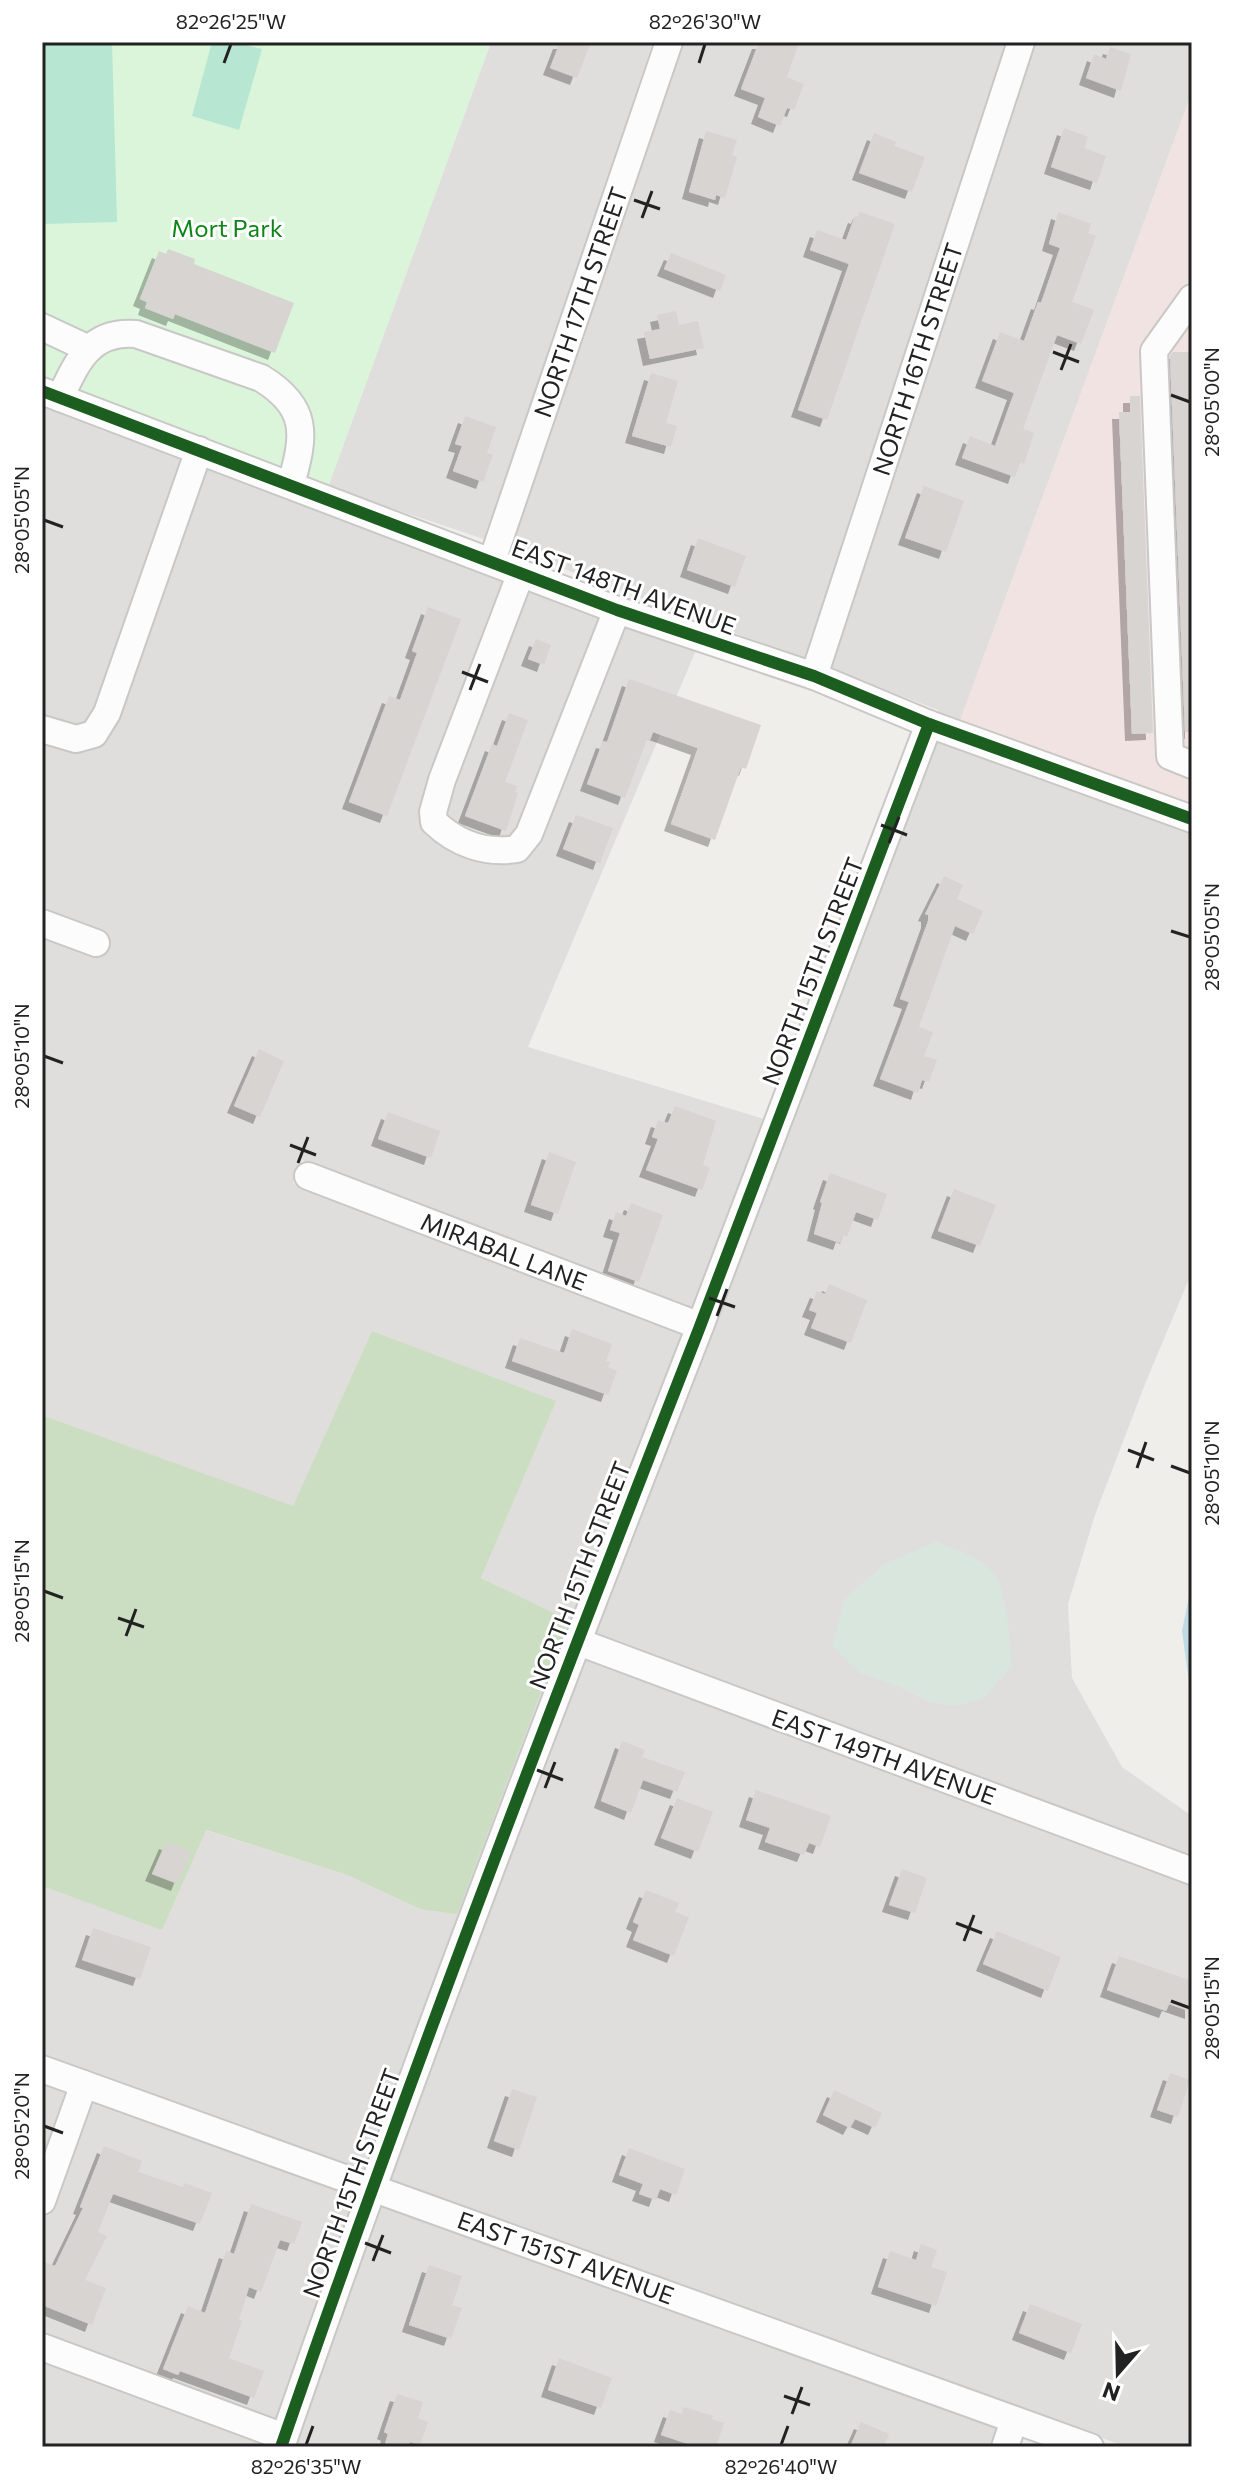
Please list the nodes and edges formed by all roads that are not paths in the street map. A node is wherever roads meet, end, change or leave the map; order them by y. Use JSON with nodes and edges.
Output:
{"nodes":[{"id":1,"x":669,"y":42,"type":"edge"},
{"id":2,"x":1021,"y":42,"type":"edge"},
{"id":3,"x":1192,"y":298,"type":"edge"},
{"id":4,"x":42,"y":327,"type":"edge"},
{"id":5,"x":89,"y":349,"type":"junction"},
{"id":6,"x":51,"y":395,"type":"edge"},
{"id":7,"x":199,"y":450,"type":"junction"},
{"id":8,"x":291,"y":484,"type":"junction"},
{"id":9,"x":492,"y":561,"type":"junction"},
{"id":10,"x":521,"y":573,"type":"junction"},
{"id":11,"x":617,"y":610,"type":"junction"},
{"id":12,"x":814,"y":676,"type":"junction"},
{"id":13,"x":929,"y":724,"type":"junction"},
{"id":14,"x":42,"y":729,"type":"edge"},
{"id":15,"x":1192,"y":765,"type":"edge"},
{"id":16,"x":1192,"y":819,"type":"edge"},
{"id":17,"x":42,"y":923,"type":"edge"},
{"id":18,"x":96,"y":943,"type":"dead end"},
{"id":19,"x":308,"y":1176,"type":"dead end"},
{"id":20,"x":700,"y":1326,"type":"junction"},
{"id":21,"x":576,"y":1641,"type":"junction"},
{"id":22,"x":1192,"y":1871,"type":"edge"},
{"id":23,"x":42,"y":2069,"type":"edge"},
{"id":24,"x":84,"y":2084,"type":"junction"},
{"id":25,"x":372,"y":2186,"type":"junction"},
{"id":26,"x":42,"y":2201,"type":"edge"},
{"id":27,"x":42,"y":2347,"type":"edge"},
{"id":28,"x":1014,"y":2420,"type":"junction"},
{"id":29,"x":282,"y":2442,"type":"edge"},
{"id":30,"x":1005,"y":2447,"type":"edge"},
{"id":31,"x":1090,"y":2447,"type":"edge"}],
"edges":[{"from":1,"to":9,"type":"street","name":"NORTH 17TH STREET"},
{"from":2,"to":12,"type":"street","name":"NORTH 16TH STREET"},
{"from":3,"to":15,"type":"street"},
{"from":4,"to":5,"type":"street"},
{"from":5,"to":6,"type":"street"},
{"from":5,"to":8,"type":"street"},
{"from":6,"to":7,"type":"street","name":"EAST 148TH AVENUE"},
{"from":7,"to":8,"type":"street","name":"EAST 148TH AVENUE"},
{"from":7,"to":14,"type":"street"},
{"from":8,"to":9,"type":"street","name":"EAST 148TH AVENUE"},
{"from":9,"to":10,"type":"street","name":"EAST 148TH AVENUE"},
{"from":10,"to":11,"type":"street","name":"EAST 148TH AVENUE"},
{"from":10,"to":11,"type":"street"},
{"from":11,"to":12,"type":"street","name":"EAST 148TH AVENUE"},
{"from":12,"to":13,"type":"street","name":"EAST 148TH AVENUE"},
{"from":13,"to":16,"type":"street","name":"EAST 148TH AVENUE"},
{"from":13,"to":20,"type":"street","name":"NORTH 15TH STREET"},
{"from":17,"to":18,"type":"street"},
{"from":19,"to":20,"type":"street","name":"MIRABAL LANE"},
{"from":20,"to":21,"type":"street","name":"NORTH 15TH STREET"},
{"from":21,"to":22,"type":"street","name":"EAST 149TH AVENUE"},
{"from":21,"to":25,"type":"street","name":"NORTH 15TH STREET"},
{"from":23,"to":24,"type":"street","name":"EAST 151ST AVENUE"},
{"from":24,"to":25,"type":"street","name":"EAST 151ST AVENUE"},
{"from":24,"to":26,"type":"street"},
{"from":25,"to":28,"type":"street","name":"EAST 151ST AVENUE"},
{"from":25,"to":29,"type":"street","name":"NORTH 15TH STREET"},
{"from":27,"to":29,"type":"street"},
{"from":28,"to":30,"type":"street"},
{"from":28,"to":31,"type":"street","name":"EAST 151ST AVENUE"}]}
